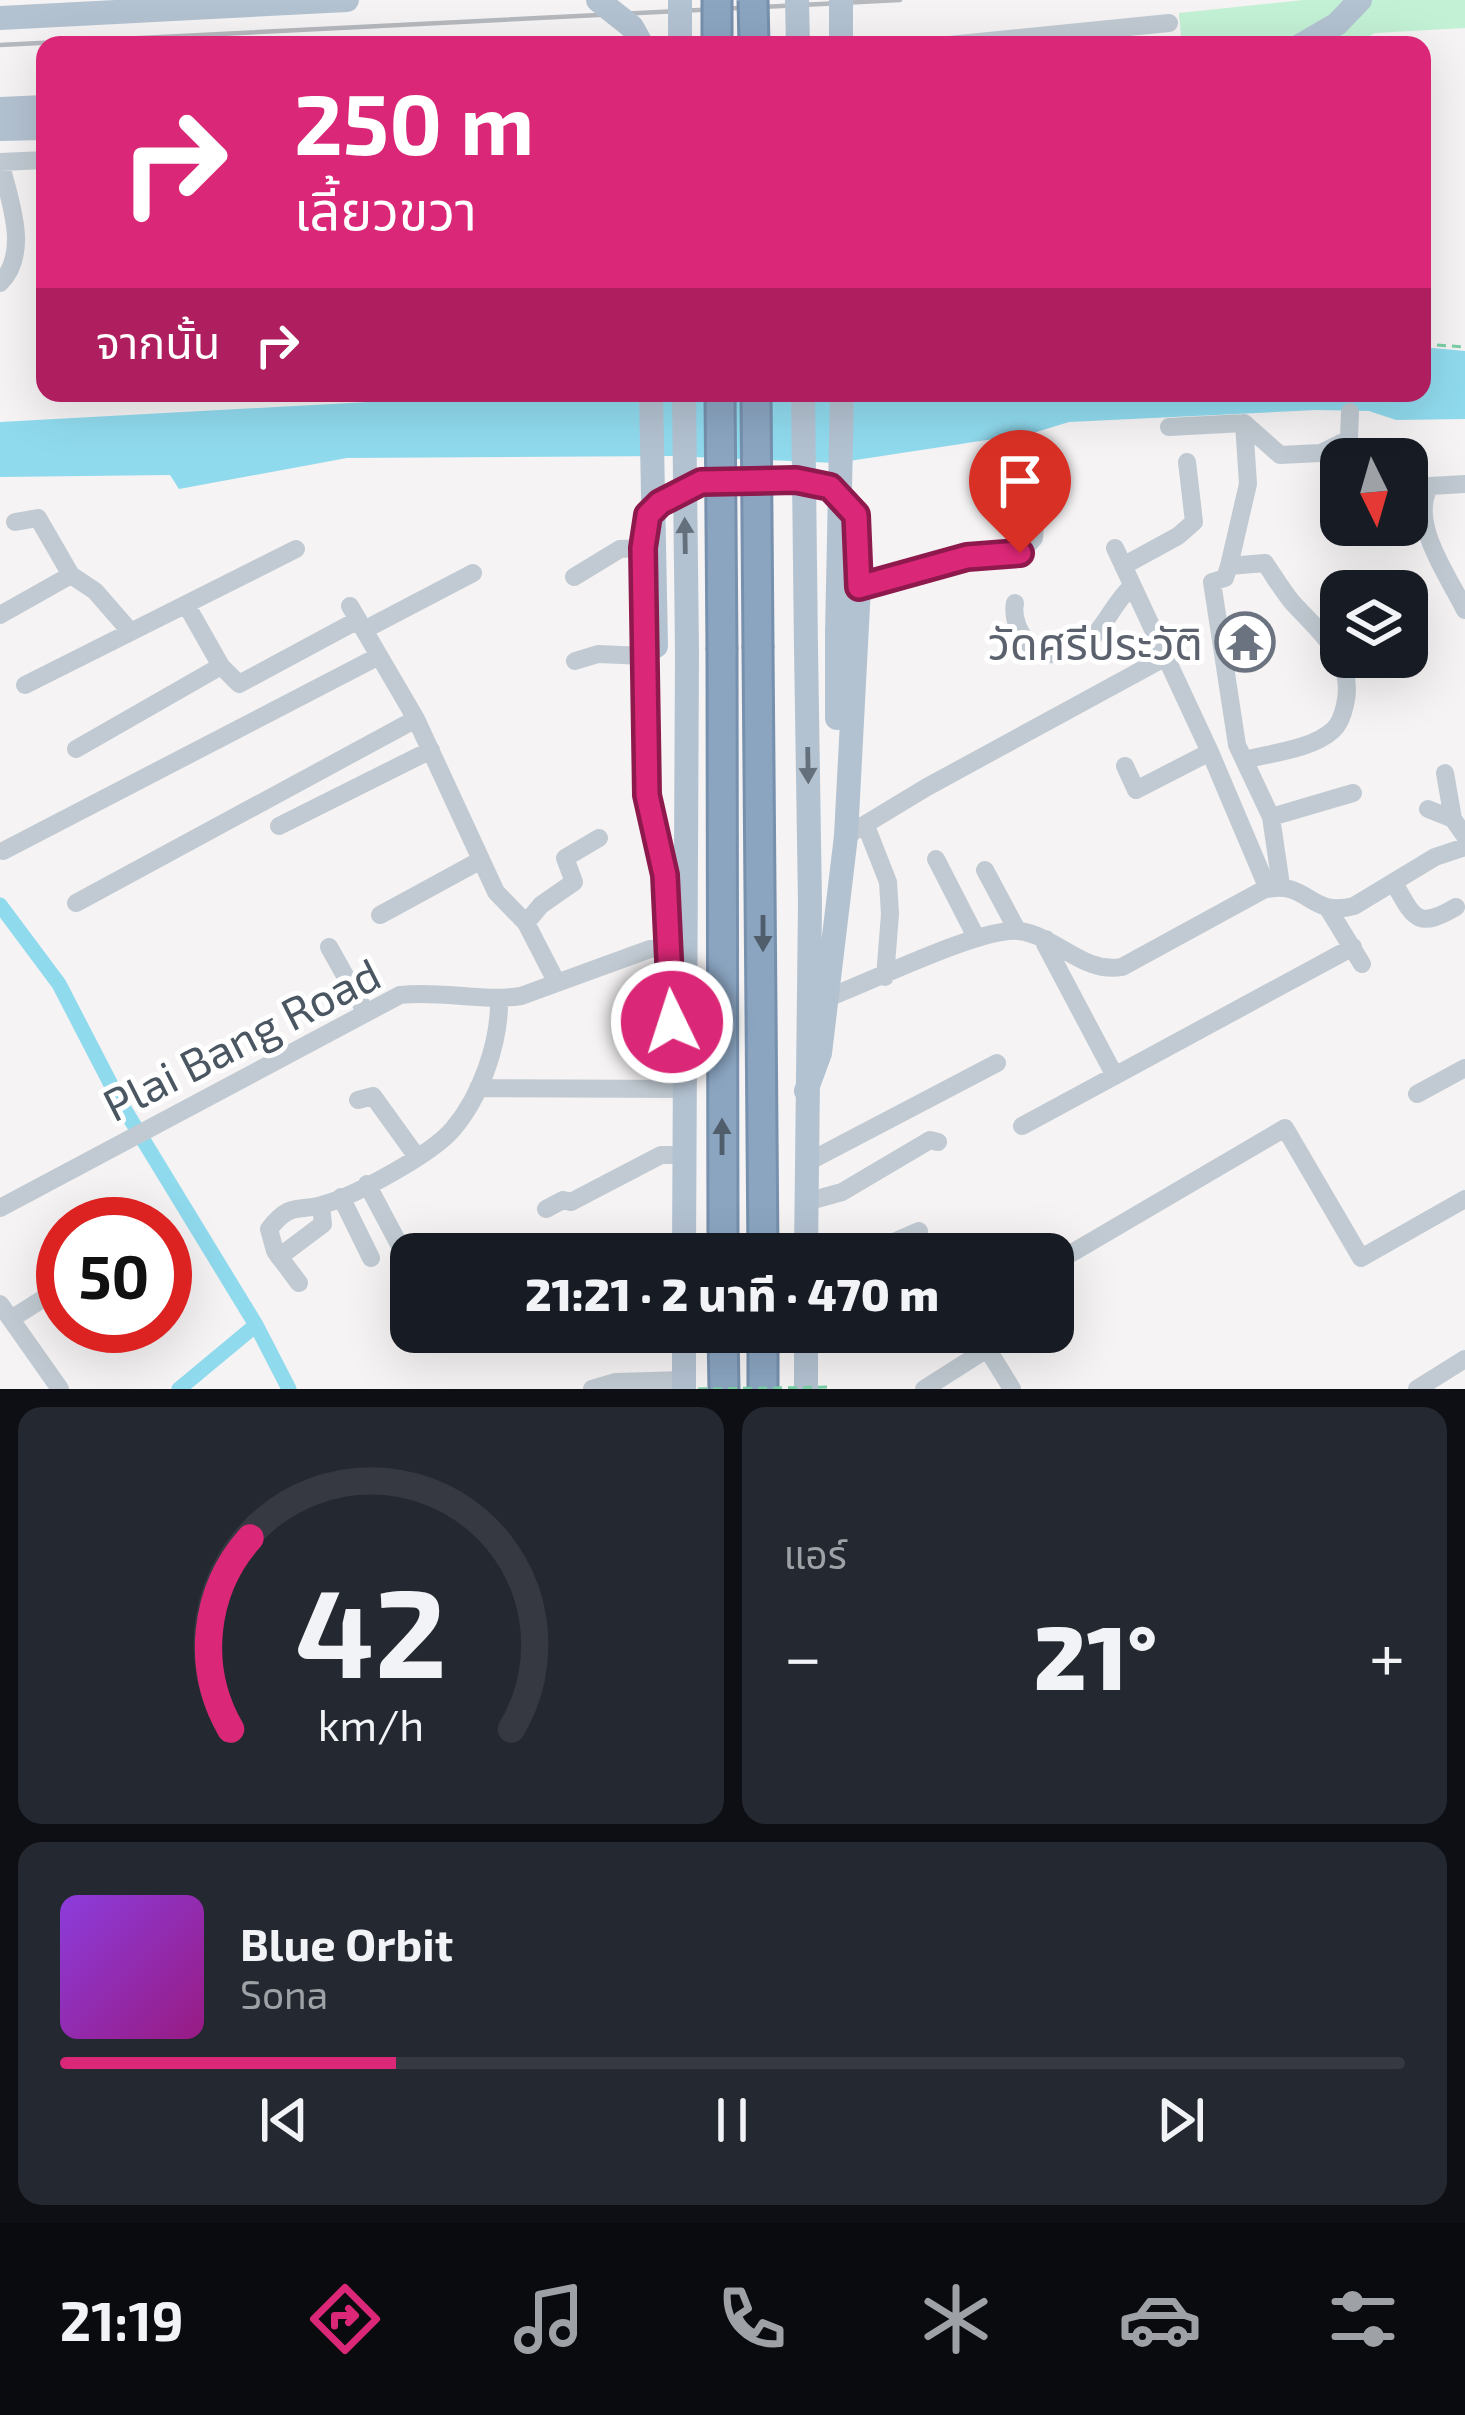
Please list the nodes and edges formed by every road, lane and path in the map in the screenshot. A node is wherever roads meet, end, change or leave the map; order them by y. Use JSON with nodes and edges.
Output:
{"nodes":[{"id":1,"x":347,"y":0,"type":"edge"},
{"id":2,"x":598,"y":0,"type":"edge"},
{"id":3,"x":680,"y":0,"type":"edge"},
{"id":4,"x":717,"y":0,"type":"edge"},
{"id":5,"x":753,"y":0,"type":"edge"},
{"id":6,"x":797,"y":0,"type":"edge"},
{"id":7,"x":841,"y":0,"type":"edge"},
{"id":8,"x":1360,"y":0,"type":"edge"},
{"id":9,"x":0,"y":18,"type":"edge"},
{"id":10,"x":1169,"y":23,"type":"dead end"},
{"id":11,"x":637,"y":36,"type":"edge"},
{"id":12,"x":680,"y":36,"type":"edge"},
{"id":13,"x":717,"y":36,"type":"edge"},
{"id":14,"x":754,"y":36,"type":"edge"},
{"id":15,"x":798,"y":36,"type":"edge"},
{"id":16,"x":841,"y":36,"type":"edge"},
{"id":17,"x":1039,"y":36,"type":"edge"},
{"id":18,"x":1316,"y":36,"type":"edge"},
{"id":19,"x":36,"y":107,"type":"edge"},
{"id":20,"x":0,"y":109,"type":"edge"},
{"id":21,"x":36,"y":128,"type":"edge"},
{"id":22,"x":0,"y":129,"type":"edge"},
{"id":23,"x":36,"y":160,"type":"edge"},
{"id":24,"x":0,"y":162,"type":"edge"},
{"id":25,"x":0,"y":283,"type":"edge"},
{"id":26,"x":1431,"y":345,"type":"edge"},
{"id":27,"x":1465,"y":347,"type":"edge"},
{"id":28,"x":651,"y":402,"type":"edge"},
{"id":29,"x":684,"y":402,"type":"edge"},
{"id":30,"x":720,"y":402,"type":"edge"},
{"id":31,"x":756,"y":402,"type":"edge"},
{"id":32,"x":803,"y":402,"type":"edge"},
{"id":33,"x":842,"y":402,"type":"edge"},
{"id":34,"x":1349,"y":412,"type":"dead end"},
{"id":35,"x":1244,"y":423,"type":"junction"},
{"id":36,"x":1169,"y":427,"type":"dead end"},
{"id":37,"x":1187,"y":462,"type":"dead end"},
{"id":38,"x":1465,"y":484,"type":"edge"},
{"id":39,"x":1035,"y":521,"type":"dead end"},
{"id":40,"x":15,"y":522,"type":"dead end"},
{"id":41,"x":643,"y":548,"type":"junction"},
{"id":42,"x":296,"y":549,"type":"dead end"},
{"id":43,"x":1229,"y":566,"type":"junction"},
{"id":44,"x":473,"y":573,"type":"dead end"},
{"id":45,"x":71,"y":574,"type":"junction"},
{"id":46,"x":574,"y":577,"type":"dead end"},
{"id":47,"x":859,"y":587,"type":"junction"},
{"id":48,"x":1131,"y":587,"type":"junction"},
{"id":49,"x":1015,"y":603,"type":"dead end"},
{"id":50,"x":187,"y":606,"type":"junction"},
{"id":51,"x":1465,"y":610,"type":"edge"},
{"id":52,"x":0,"y":615,"type":"edge"},
{"id":53,"x":357,"y":619,"type":"junction"},
{"id":54,"x":129,"y":630,"type":"junction"},
{"id":55,"x":650,"y":651,"type":"junction"},
{"id":56,"x":379,"y":656,"type":"junction"},
{"id":57,"x":1164,"y":658,"type":"junction"},
{"id":58,"x":574,"y":661,"type":"dead end"},
{"id":59,"x":221,"y":666,"type":"junction"},
{"id":60,"x":26,"y":686,"type":"dead end"},
{"id":61,"x":416,"y":719,"type":"junction"},
{"id":62,"x":76,"y":749,"type":"dead end"},
{"id":63,"x":431,"y":750,"type":"junction"},
{"id":64,"x":1210,"y":752,"type":"junction"},
{"id":65,"x":1244,"y":760,"type":"junction"},
{"id":66,"x":1125,"y":766,"type":"dead end"},
{"id":67,"x":1445,"y":773,"type":"dead end"},
{"id":68,"x":1353,"y":793,"type":"dead end"},
{"id":69,"x":1428,"y":809,"type":"dead end"},
{"id":70,"x":1271,"y":817,"type":"junction"},
{"id":71,"x":279,"y":826,"type":"dead end"},
{"id":72,"x":1459,"y":827,"type":"edge"},
{"id":73,"x":856,"y":831,"type":"junction"},
{"id":74,"x":598,"y":838,"type":"dead end"},
{"id":75,"x":1465,"y":847,"type":"edge"},
{"id":76,"x":3,"y":851,"type":"edge"},
{"id":77,"x":482,"y":860,"type":"junction"},
{"id":78,"x":936,"y":860,"type":"dead end"},
{"id":79,"x":985,"y":870,"type":"dead end"},
{"id":80,"x":676,"y":874,"type":"junction"},
{"id":81,"x":1394,"y":883,"type":"junction"},
{"id":82,"x":1275,"y":887,"type":"junction"},
{"id":83,"x":76,"y":903,"type":"dead end"},
{"id":84,"x":1456,"y":907,"type":"dead end"},
{"id":85,"x":1329,"y":910,"type":"junction"},
{"id":86,"x":380,"y":914,"type":"dead end"},
{"id":87,"x":526,"y":923,"type":"junction"},
{"id":88,"x":1016,"y":930,"type":"junction"},
{"id":89,"x":832,"y":935,"type":"junction"},
{"id":90,"x":976,"y":938,"type":"junction"},
{"id":91,"x":1046,"y":939,"type":"junction"},
{"id":92,"x":329,"y":947,"type":"dead end"},
{"id":93,"x":667,"y":948,"type":"junction"},
{"id":94,"x":885,"y":977,"type":"junction"},
{"id":95,"x":557,"y":983,"type":"junction"},
{"id":96,"x":827,"y":998,"type":"junction"},
{"id":97,"x":500,"y":999,"type":"junction"},
{"id":98,"x":366,"y":1013,"type":"junction"},
{"id":99,"x":997,"y":1064,"type":"dead end"},
{"id":100,"x":1465,"y":1068,"type":"edge"},
{"id":101,"x":1115,"y":1076,"type":"junction"},
{"id":102,"x":684,"y":1087,"type":"junction"},
{"id":103,"x":478,"y":1088,"type":"junction"},
{"id":104,"x":806,"y":1091,"type":"junction"},
{"id":105,"x":1417,"y":1094,"type":"dead end"},
{"id":106,"x":358,"y":1100,"type":"dead end"},
{"id":107,"x":1022,"y":1126,"type":"dead end"},
{"id":108,"x":938,"y":1142,"type":"dead end"},
{"id":109,"x":685,"y":1155,"type":"junction"},
{"id":110,"x":417,"y":1157,"type":"junction"},
{"id":111,"x":806,"y":1163,"type":"junction"},
{"id":112,"x":367,"y":1184,"type":"junction"},
{"id":113,"x":341,"y":1197,"type":"junction"},
{"id":114,"x":1465,"y":1198,"type":"edge"},
{"id":115,"x":806,"y":1202,"type":"junction"},
{"id":116,"x":321,"y":1206,"type":"junction"},
{"id":117,"x":0,"y":1208,"type":"edge"},
{"id":118,"x":546,"y":1209,"type":"dead end"},
{"id":119,"x":919,"y":1231,"type":"dead end"},
{"id":120,"x":393,"y":1233,"type":"edge"},
{"id":121,"x":684,"y":1233,"type":"edge"},
{"id":122,"x":723,"y":1233,"type":"edge"},
{"id":123,"x":763,"y":1233,"type":"edge"},
{"id":124,"x":806,"y":1233,"type":"edge"},
{"id":125,"x":914,"y":1233,"type":"edge"},
{"id":126,"x":1074,"y":1252,"type":"edge"},
{"id":127,"x":279,"y":1257,"type":"junction"},
{"id":128,"x":371,"y":1258,"type":"dead end"},
{"id":129,"x":299,"y":1283,"type":"dead end"},
{"id":130,"x":36,"y":1298,"type":"edge"},
{"id":131,"x":5,"y":1311,"type":"edge"},
{"id":132,"x":686,"y":1353,"type":"edge"},
{"id":133,"x":723,"y":1353,"type":"edge"},
{"id":134,"x":764,"y":1353,"type":"edge"},
{"id":135,"x":806,"y":1353,"type":"edge"},
{"id":136,"x":967,"y":1353,"type":"edge"},
{"id":137,"x":990,"y":1353,"type":"edge"},
{"id":138,"x":1465,"y":1359,"type":"edge"},
{"id":139,"x":688,"y":1386,"type":"edge"},
{"id":140,"x":832,"y":1388,"type":"edge"},
{"id":141,"x":60,"y":1389,"type":"edge"},
{"id":142,"x":592,"y":1389,"type":"edge"},
{"id":143,"x":724,"y":1389,"type":"edge"},
{"id":144,"x":764,"y":1389,"type":"edge"},
{"id":145,"x":806,"y":1389,"type":"edge"},
{"id":146,"x":924,"y":1389,"type":"edge"},
{"id":147,"x":1012,"y":1389,"type":"edge"},
{"id":148,"x":1417,"y":1389,"type":"edge"}],
"edges":[{"from":1,"to":9,"type":"main road"},
{"from":2,"to":11,"type":"main road","bridge":true},
{"from":3,"to":12,"type":"main road","bridge":true},
{"from":4,"to":13,"type":"highway","bridge":true},
{"from":5,"to":14,"type":"highway","bridge":true},
{"from":6,"to":15,"type":"main road","bridge":true},
{"from":7,"to":16,"type":"main road","bridge":true},
{"from":8,"to":18,"type":"main road"},
{"from":10,"to":17,"type":"street"},
{"from":19,"to":20,"type":"main road"},
{"from":21,"to":22,"type":"main road"},
{"from":23,"to":24,"type":"street"},
{"from":24,"to":25,"type":"street"},
{"from":26,"to":27,"type":"path"},
{"from":28,"to":55,"type":"main road","bridge":true},
{"from":80,"to":29,"type":"main road","one_way":true,"bridge":true},
{"from":122,"to":30,"type":"highway","one_way":true,"bridge":true},
{"from":31,"to":123,"type":"highway","one_way":true,"bridge":true},
{"from":32,"to":104,"type":"main road","one_way":true,"bridge":true},
{"from":33,"to":89,"type":"main road","bridge":true},
{"from":34,"to":35,"type":"street"},
{"from":35,"to":36,"type":"street"},
{"from":35,"to":43,"type":"street"},
{"from":37,"to":48,"type":"street"},
{"from":38,"to":51,"type":"street"},
{"from":39,"to":47,"type":"street"},
{"from":40,"to":45,"type":"street"},
{"from":41,"to":46,"type":"street"},
{"from":41,"to":47,"type":"main road"},
{"from":41,"to":55,"type":"main road"},
{"from":42,"to":50,"type":"street"},
{"from":43,"to":65,"type":"street"},
{"from":43,"to":65,"type":"street"},
{"from":44,"to":53,"type":"street"},
{"from":45,"to":52,"type":"street"},
{"from":45,"to":54,"type":"street"},
{"from":47,"to":73,"type":"main road"},
{"from":48,"to":49,"type":"street"},
{"from":48,"to":57,"type":"street"},
{"from":50,"to":54,"type":"street"},
{"from":50,"to":59,"type":"street"},
{"from":53,"to":56,"type":"street"},
{"from":53,"to":59,"type":"street"},
{"from":54,"to":60,"type":"street"},
{"from":55,"to":58,"type":"street"},
{"from":55,"to":80,"type":"main road"},
{"from":56,"to":61,"type":"street"},
{"from":56,"to":76,"type":"street"},
{"from":57,"to":64,"type":"street"},
{"from":57,"to":73,"type":"street"},
{"from":59,"to":62,"type":"street"},
{"from":61,"to":63,"type":"street"},
{"from":61,"to":83,"type":"street"},
{"from":63,"to":71,"type":"street"},
{"from":63,"to":77,"type":"street"},
{"from":64,"to":66,"type":"street"},
{"from":64,"to":82,"type":"street"},
{"from":65,"to":70,"type":"street"},
{"from":67,"to":72,"type":"street"},
{"from":68,"to":70,"type":"street"},
{"from":69,"to":72,"type":"street"},
{"from":70,"to":82,"type":"street"},
{"from":73,"to":89,"type":"main road"},
{"from":73,"to":94,"type":"street"},
{"from":74,"to":87,"type":"street"},
{"from":75,"to":81,"type":"street"},
{"from":77,"to":86,"type":"street"},
{"from":77,"to":87,"type":"street"},
{"from":78,"to":90,"type":"street"},
{"from":79,"to":88,"type":"street"},
{"from":80,"to":93,"type":"main road"},
{"from":80,"to":102,"type":"main road"},
{"from":81,"to":84,"type":"street"},
{"from":81,"to":85,"type":"street"},
{"from":82,"to":85,"type":"street"},
{"from":82,"to":91,"type":"street"},
{"from":85,"to":101,"type":"street"},
{"from":87,"to":95,"type":"street"},
{"from":88,"to":90,"type":"street"},
{"from":88,"to":91,"type":"street"},
{"from":89,"to":96,"type":"main road"},
{"from":90,"to":94,"type":"street"},
{"from":91,"to":101,"type":"street"},
{"from":92,"to":98,"type":"street"},
{"from":93,"to":95,"type":"street","name":"Plai Bang Road"},
{"from":93,"to":102,"type":"main road"},
{"from":94,"to":96,"type":"street"},
{"from":95,"to":97,"type":"street","name":"Plai Bang Road"},
{"from":96,"to":104,"type":"main road"},
{"from":97,"to":98,"type":"street","name":"Plai Bang Road"},
{"from":97,"to":103,"type":"street"},
{"from":98,"to":117,"type":"street","name":"Plai Bang Road"},
{"from":99,"to":111,"type":"street"},
{"from":100,"to":105,"type":"street"},
{"from":101,"to":107,"type":"street"},
{"from":102,"to":103,"type":"street"},
{"from":102,"to":109,"type":"main road"},
{"from":103,"to":110,"type":"street"},
{"from":104,"to":111,"type":"main road"},
{"from":106,"to":110,"type":"street"},
{"from":108,"to":115,"type":"street"},
{"from":109,"to":118,"type":"street"},
{"from":109,"to":121,"type":"main road"},
{"from":110,"to":112,"type":"street"},
{"from":111,"to":115,"type":"main road"},
{"from":112,"to":113,"type":"street"},
{"from":112,"to":120,"type":"street"},
{"from":113,"to":116,"type":"street"},
{"from":113,"to":128,"type":"street"},
{"from":114,"to":126,"type":"street"},
{"from":115,"to":124,"type":"main road"},
{"from":116,"to":127,"type":"street"},
{"from":116,"to":127,"type":"street"},
{"from":119,"to":125,"type":"street"},
{"from":127,"to":129,"type":"street"},
{"from":130,"to":131,"type":"street"},
{"from":131,"to":141,"type":"street"},
{"from":132,"to":139,"type":"main road"},
{"from":133,"to":143,"type":"highway"},
{"from":134,"to":144,"type":"highway"},
{"from":135,"to":145,"type":"main road"},
{"from":136,"to":146,"type":"street"},
{"from":137,"to":147,"type":"street"},
{"from":138,"to":148,"type":"street"},
{"from":139,"to":140,"type":"path","bridge":true},
{"from":139,"to":142,"type":"street"}]}
